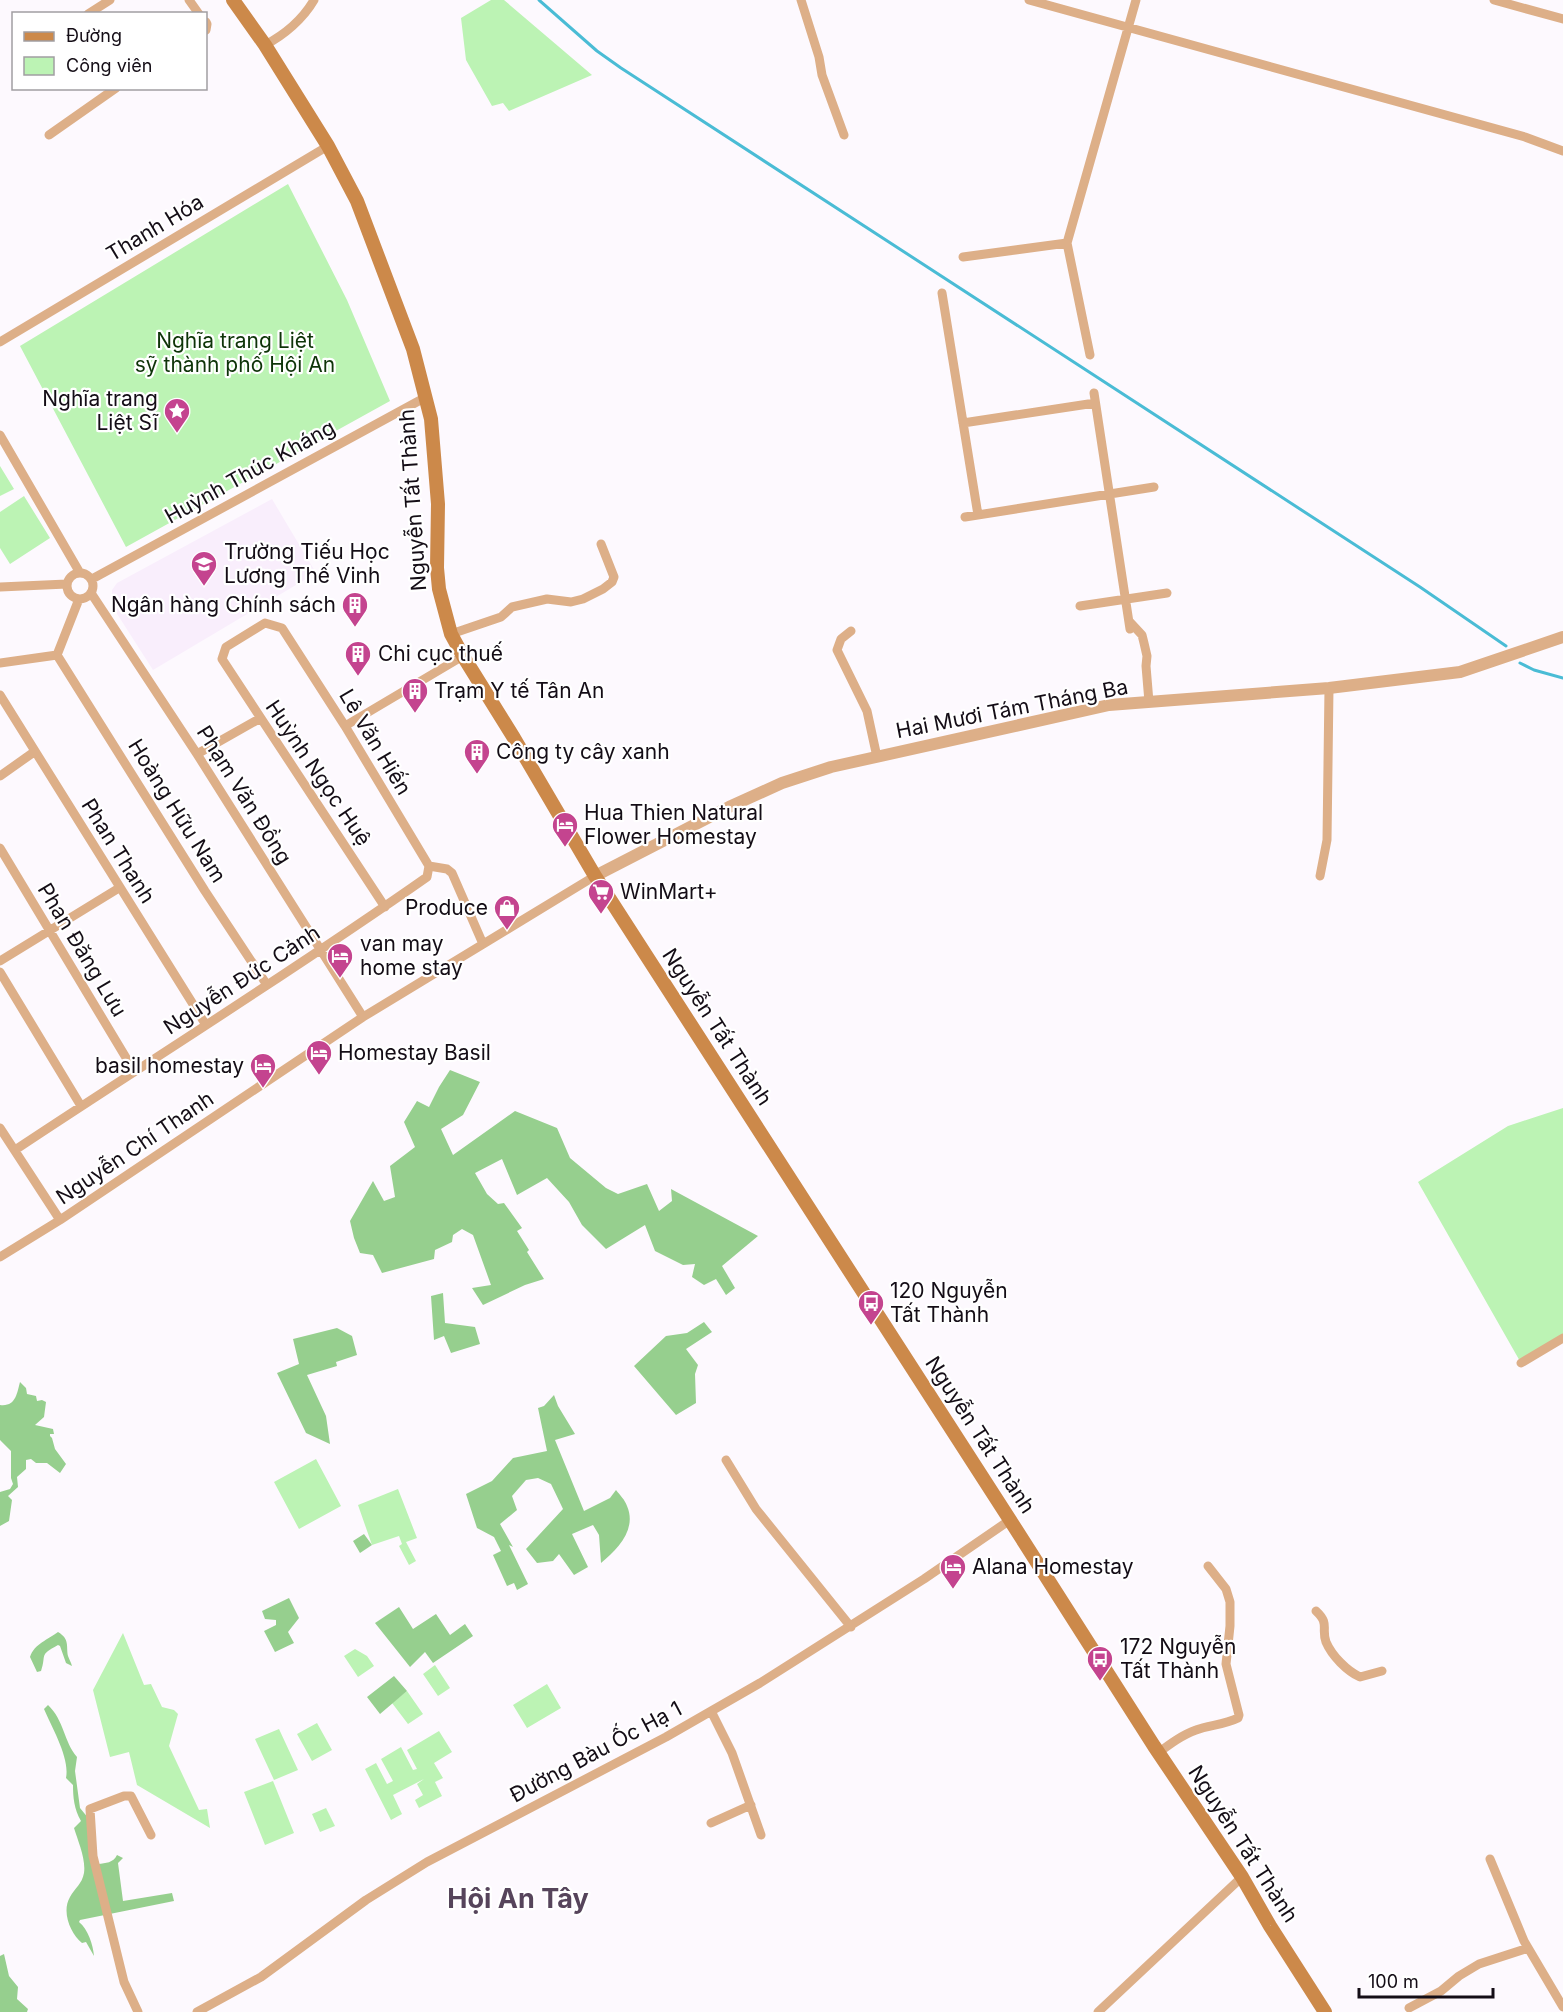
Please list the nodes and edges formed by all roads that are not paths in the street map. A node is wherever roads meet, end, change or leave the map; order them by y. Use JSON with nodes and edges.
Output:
{"nodes":[{"id":1,"x":110,"y":0,"type":"edge"},
{"id":2,"x":233,"y":0,"type":"edge"},
{"id":3,"x":314,"y":0,"type":"edge"},
{"id":4,"x":801,"y":0,"type":"edge"},
{"id":5,"x":1029,"y":0,"type":"edge"},
{"id":6,"x":1136,"y":0,"type":"edge"},
{"id":7,"x":1494,"y":0,"type":"edge"},
{"id":8,"x":91,"y":12,"type":"edge"},
{"id":9,"x":1563,"y":20,"type":"edge"},
{"id":10,"x":1128,"y":28,"type":"junction"},
{"id":11,"x":265,"y":45,"type":"junction"},
{"id":12,"x":113,"y":90,"type":"edge"},
{"id":13,"x":49,"y":135,"type":"dead end"},
{"id":14,"x":844,"y":135,"type":"dead end"},
{"id":15,"x":328,"y":146,"type":"junction"},
{"id":16,"x":1563,"y":151,"type":"edge"},
{"id":17,"x":1067,"y":243,"type":"junction"},
{"id":18,"x":963,"y":257,"type":"dead end"},
{"id":19,"x":942,"y":293,"type":"dead end"},
{"id":20,"x":0,"y":342,"type":"edge"},
{"id":21,"x":1090,"y":355,"type":"dead end"},
{"id":22,"x":426,"y":397,"type":"junction"},
{"id":23,"x":963,"y":423,"type":"junction"},
{"id":24,"x":0,"y":435,"type":"edge"},
{"id":25,"x":1154,"y":487,"type":"dead end"},
{"id":26,"x":1110,"y":494,"type":"junction"},
{"id":27,"x":978,"y":515,"type":"junction"},
{"id":28,"x":965,"y":517,"type":"dead end"},
{"id":29,"x":601,"y":544,"type":"dead end"},
{"id":30,"x":80,"y":573,"type":"junction"},
{"id":31,"x":92,"y":579,"type":"junction"},
{"id":32,"x":67,"y":584,"type":"junction"},
{"id":33,"x":0,"y":587,"type":"edge"},
{"id":34,"x":91,"y":593,"type":"junction"},
{"id":35,"x":1167,"y":593,"type":"dead end"},
{"id":36,"x":79,"y":599,"type":"junction"},
{"id":37,"x":1125,"y":599,"type":"junction"},
{"id":38,"x":1080,"y":606,"type":"dead end"},
{"id":39,"x":851,"y":632,"type":"dead end"},
{"id":40,"x":451,"y":634,"type":"junction"},
{"id":41,"x":1563,"y":638,"type":"edge"},
{"id":42,"x":57,"y":655,"type":"junction"},
{"id":43,"x":463,"y":656,"type":"junction"},
{"id":44,"x":222,"y":659,"type":"joint"},
{"id":45,"x":0,"y":663,"type":"edge"},
{"id":46,"x":1329,"y":688,"type":"junction"},
{"id":47,"x":0,"y":695,"type":"edge"},
{"id":48,"x":1149,"y":702,"type":"junction"},
{"id":49,"x":260,"y":719,"type":"junction"},
{"id":50,"x":345,"y":726,"type":"junction"},
{"id":51,"x":34,"y":752,"type":"junction"},
{"id":52,"x":197,"y":754,"type":"junction"},
{"id":53,"x":877,"y":757,"type":"junction"},
{"id":54,"x":0,"y":776,"type":"edge"},
{"id":55,"x":0,"y":848,"type":"edge"},
{"id":56,"x":429,"y":866,"type":"junction"},
{"id":57,"x":595,"y":876,"type":"junction"},
{"id":58,"x":1320,"y":876,"type":"dead end"},
{"id":59,"x":119,"y":888,"type":"junction"},
{"id":60,"x":385,"y":907,"type":"junction"},
{"id":61,"x":50,"y":931,"type":"junction"},
{"id":62,"x":483,"y":944,"type":"junction"},
{"id":63,"x":321,"y":951,"type":"junction"},
{"id":64,"x":0,"y":961,"type":"edge"},
{"id":65,"x":0,"y":972,"type":"edge"},
{"id":66,"x":267,"y":985,"type":"junction"},
{"id":67,"x":363,"y":1017,"type":"junction"},
{"id":68,"x":206,"y":1025,"type":"junction"},
{"id":69,"x":134,"y":1071,"type":"junction"},
{"id":70,"x":81,"y":1106,"type":"junction"},
{"id":71,"x":0,"y":1128,"type":"edge"},
{"id":72,"x":15,"y":1150,"type":"junction"},
{"id":73,"x":60,"y":1220,"type":"junction"},
{"id":74,"x":0,"y":1257,"type":"edge"},
{"id":75,"x":1563,"y":1338,"type":"edge"},
{"id":76,"x":1521,"y":1363,"type":"dead end"},
{"id":77,"x":726,"y":1460,"type":"dead end"},
{"id":78,"x":1010,"y":1520,"type":"junction"},
{"id":79,"x":1208,"y":1566,"type":"dead end"},
{"id":80,"x":1316,"y":1611,"type":"dead end"},
{"id":81,"x":851,"y":1626,"type":"junction"},
{"id":82,"x":1382,"y":1671,"type":"dead end"},
{"id":83,"x":711,"y":1711,"type":"junction"},
{"id":84,"x":1158,"y":1753,"type":"junction"},
{"id":85,"x":751,"y":1805,"type":"junction"},
{"id":86,"x":711,"y":1823,"type":"dead end"},
{"id":87,"x":151,"y":1835,"type":"dead end"},
{"id":88,"x":760,"y":1835,"type":"dead end"},
{"id":89,"x":1490,"y":1859,"type":"dead end"},
{"id":90,"x":1242,"y":1877,"type":"junction"},
{"id":91,"x":1528,"y":1948,"type":"junction"},
{"id":92,"x":1563,"y":2007,"type":"edge"},
{"id":93,"x":1409,"y":2008,"type":"dead end"},
{"id":94,"x":138,"y":2012,"type":"edge"},
{"id":95,"x":197,"y":2012,"type":"edge"},
{"id":96,"x":1098,"y":2012,"type":"edge"},
{"id":97,"x":1325,"y":2012,"type":"edge"}],
"edges":[{"from":1,"to":8,"type":"street"},
{"from":2,"to":11,"type":"main road","name":"Nguyễn Tất Thành"},
{"from":3,"to":11,"type":"street"},
{"from":4,"to":14,"type":"street"},
{"from":5,"to":10,"type":"street"},
{"from":6,"to":10,"type":"street"},
{"from":7,"to":9,"type":"street"},
{"from":10,"to":16,"type":"street"},
{"from":10,"to":17,"type":"street"},
{"from":11,"to":15,"type":"main road","name":"Nguyễn Tất Thành"},
{"from":12,"to":13,"type":"street"},
{"from":15,"to":20,"type":"street","name":"Thanh Hóa"},
{"from":15,"to":22,"type":"main road","name":"Nguyễn Tất Thành"},
{"from":17,"to":18,"type":"street"},
{"from":17,"to":21,"type":"street"},
{"from":19,"to":23,"type":"street"},
{"from":22,"to":31,"type":"street","name":"Huỳnh Thúc Kháng"},
{"from":22,"to":40,"type":"main road","name":"Nguyễn Tất Thành"},
{"from":23,"to":26,"type":"street"},
{"from":23,"to":27,"type":"street"},
{"from":24,"to":30,"type":"street"},
{"from":25,"to":26,"type":"street"},
{"from":26,"to":27,"type":"street"},
{"from":26,"to":37,"type":"street"},
{"from":27,"to":28,"type":"street"},
{"from":29,"to":40,"type":"street"},
{"from":30,"to":31,"type":"street"},
{"from":30,"to":32,"type":"street"},
{"from":31,"to":34,"type":"street"},
{"from":32,"to":33,"type":"street"},
{"from":32,"to":36,"type":"street"},
{"from":34,"to":36,"type":"street"},
{"from":34,"to":52,"type":"street","name":"Phạm Văn Đồng"},
{"from":35,"to":37,"type":"street"},
{"from":36,"to":42,"type":"street"},
{"from":37,"to":38,"type":"street"},
{"from":37,"to":48,"type":"street"},
{"from":39,"to":53,"type":"street"},
{"from":40,"to":43,"type":"main road","name":"Nguyễn Tất Thành"},
{"from":41,"to":46,"type":"street","name":"Hai Mươi Tám Tháng Ba"},
{"from":42,"to":45,"type":"street"},
{"from":42,"to":66,"type":"street","name":"Hoàng Hữu Nam"},
{"from":43,"to":50,"type":"street"},
{"from":43,"to":57,"type":"main road","name":"Nguyễn Tất Thành"},
{"from":44,"to":49,"type":"street","name":"Huỳnh Ngọc Huệ"},
{"from":44,"to":50,"type":"street","name":"Lê Văn Hiến"},
{"from":46,"to":48,"type":"street","name":"Hai Mươi Tám Tháng Ba"},
{"from":46,"to":58,"type":"street"},
{"from":47,"to":51,"type":"street","name":"Phan Thanh"},
{"from":48,"to":53,"type":"street","name":"Hai Mươi Tám Tháng Ba"},
{"from":49,"to":52,"type":"street"},
{"from":49,"to":60,"type":"street","name":"Huỳnh Ngọc Huệ"},
{"from":50,"to":56,"type":"street","name":"Lê Văn Hiến"},
{"from":51,"to":54,"type":"street"},
{"from":51,"to":59,"type":"street","name":"Phan Thanh"},
{"from":52,"to":63,"type":"street","name":"Phạm Văn Đồng"},
{"from":53,"to":57,"type":"street","name":"Hai Mươi Tám Tháng Ba"},
{"from":55,"to":61,"type":"street","name":"Phan Đăng Lưu"},
{"from":56,"to":60,"type":"street","name":"Nguyễn Đức Cảnh"},
{"from":56,"to":62,"type":"street"},
{"from":57,"to":62,"type":"street","name":"Nguyễn Chí Thanh"},
{"from":57,"to":78,"type":"main road","name":"Nguyễn Tất Thành"},
{"from":59,"to":61,"type":"street"},
{"from":59,"to":68,"type":"street","name":"Phan Thanh"},
{"from":60,"to":63,"type":"street","name":"Nguyễn Đức Cảnh"},
{"from":61,"to":64,"type":"street"},
{"from":61,"to":69,"type":"street","name":"Phan Đăng Lưu"},
{"from":62,"to":67,"type":"street","name":"Nguyễn Chí Thanh"},
{"from":63,"to":66,"type":"street","name":"Nguyễn Đức Cảnh"},
{"from":63,"to":67,"type":"street","name":"Phạm Văn Đồng"},
{"from":65,"to":70,"type":"street"},
{"from":66,"to":68,"type":"street","name":"Nguyễn Đức Cảnh"},
{"from":67,"to":73,"type":"street","name":"Nguyễn Chí Thanh"},
{"from":68,"to":69,"type":"street","name":"Nguyễn Đức Cảnh"},
{"from":69,"to":70,"type":"street","name":"Nguyễn Đức Cảnh"},
{"from":70,"to":72,"type":"street","name":"Nguyễn Đức Cảnh"},
{"from":71,"to":72,"type":"street"},
{"from":72,"to":73,"type":"street"},
{"from":73,"to":74,"type":"street","name":"Nguyễn Chí Thanh"},
{"from":75,"to":76,"type":"street"},
{"from":77,"to":81,"type":"street"},
{"from":78,"to":81,"type":"street","name":"Đường Bàu Ốc Hạ 1"},
{"from":78,"to":84,"type":"main road","name":"Nguyễn Tất Thành"},
{"from":79,"to":84,"type":"street"},
{"from":80,"to":82,"type":"street"},
{"from":81,"to":83,"type":"street","name":"Đường Bàu Ốc Hạ 1"},
{"from":83,"to":85,"type":"street"},
{"from":83,"to":95,"type":"street","name":"Đường Bàu Ốc Hạ 1"},
{"from":84,"to":90,"type":"main road","name":"Nguyễn Tất Thành"},
{"from":85,"to":86,"type":"street"},
{"from":85,"to":88,"type":"street"},
{"from":87,"to":94,"type":"street"},
{"from":89,"to":91,"type":"street"},
{"from":90,"to":96,"type":"street"},
{"from":90,"to":97,"type":"main road","name":"Nguyễn Tất Thành"},
{"from":91,"to":92,"type":"street"},
{"from":91,"to":93,"type":"street"}]}
